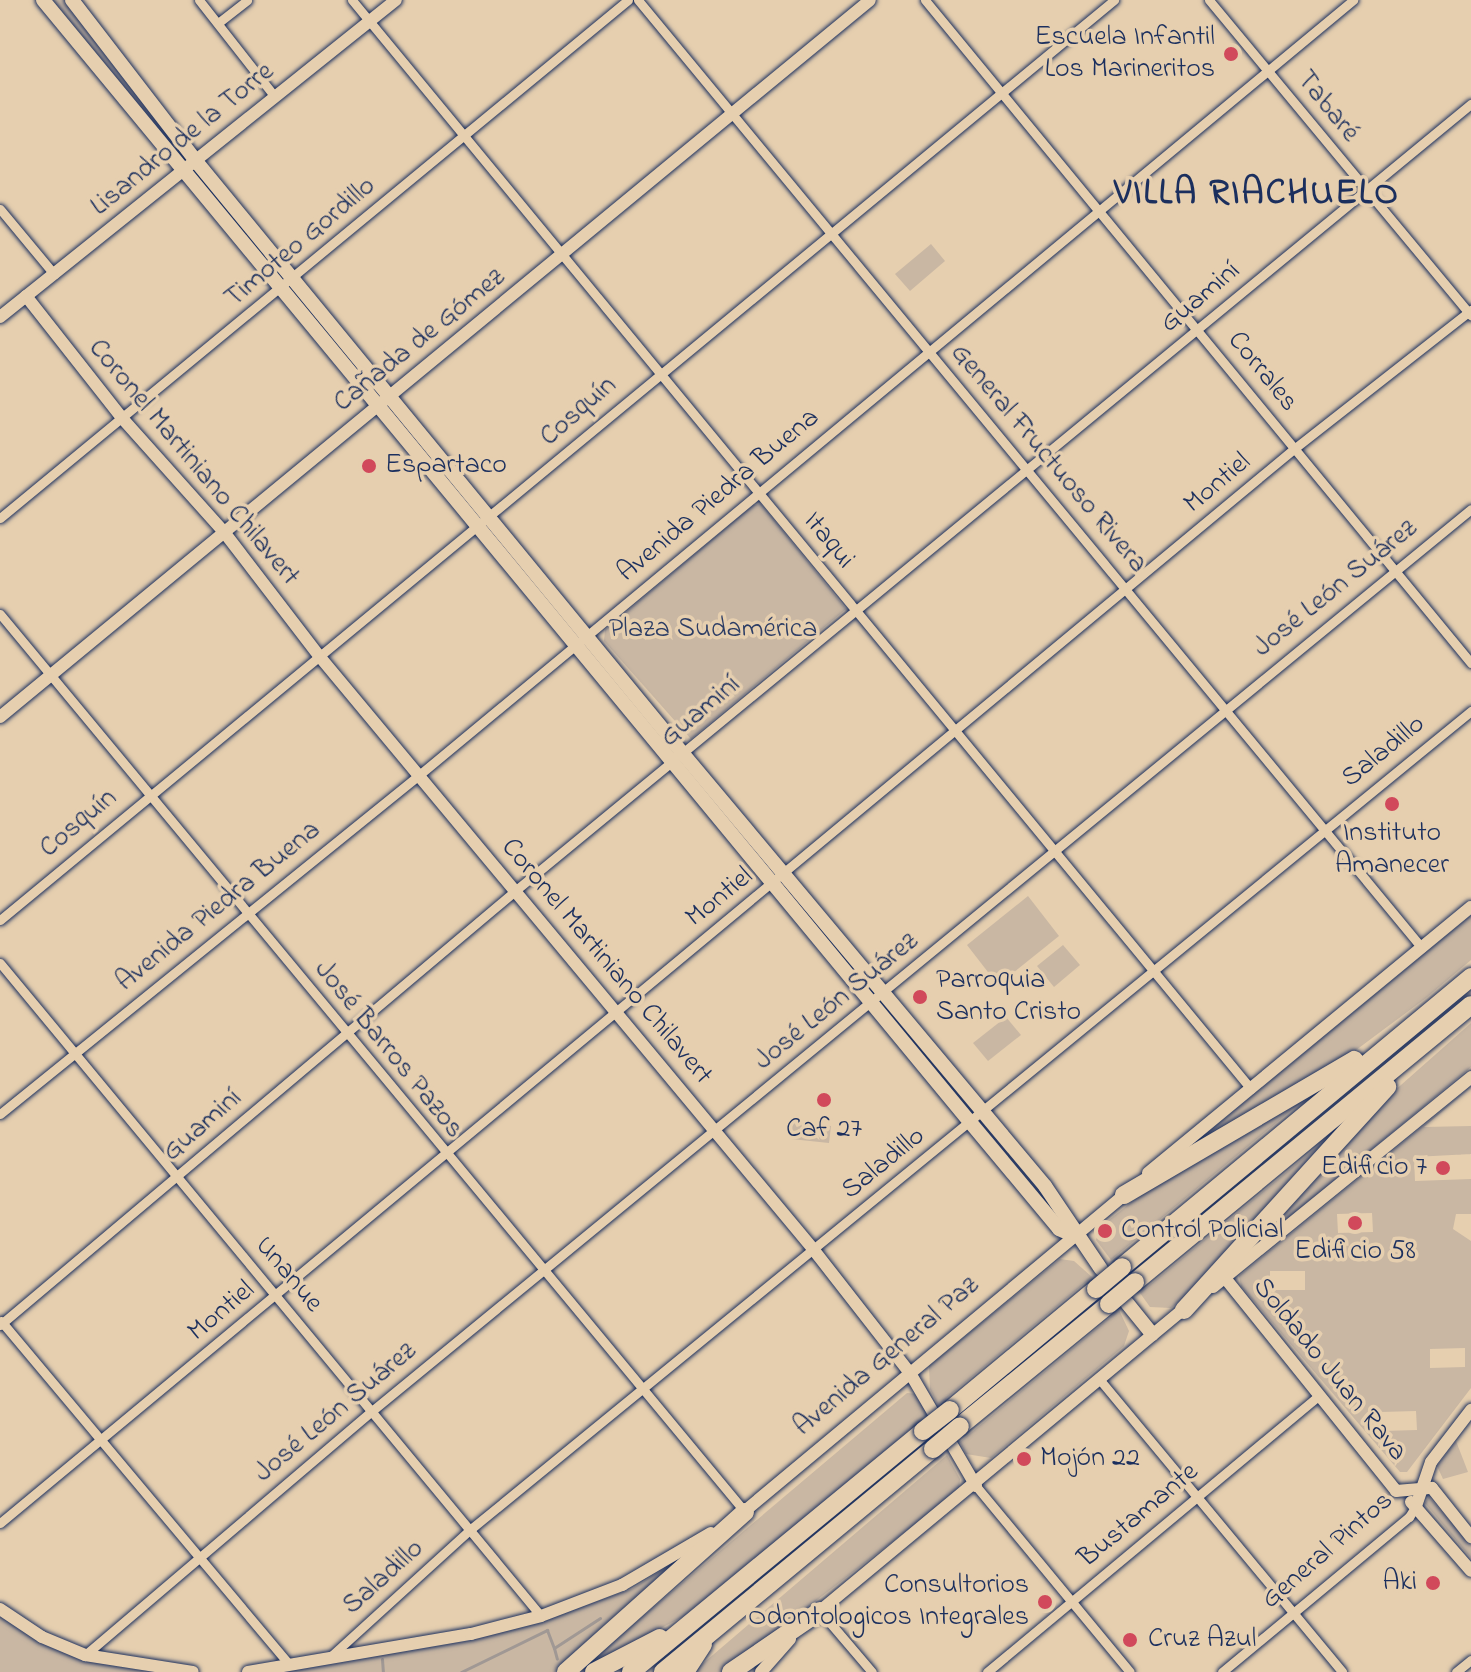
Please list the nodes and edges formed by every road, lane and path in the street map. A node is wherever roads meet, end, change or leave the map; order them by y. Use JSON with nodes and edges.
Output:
{"nodes":[{"id":1,"x":43,"y":0,"type":"edge"},
{"id":2,"x":72,"y":0,"type":"edge"},
{"id":3,"x":199,"y":0,"type":"edge"},
{"id":4,"x":247,"y":0,"type":"edge"},
{"id":5,"x":352,"y":0,"type":"edge"},
{"id":6,"x":396,"y":0,"type":"edge"},
{"id":7,"x":628,"y":0,"type":"edge"},
{"id":8,"x":638,"y":0,"type":"edge"},
{"id":9,"x":870,"y":0,"type":"edge"},
{"id":10,"x":925,"y":0,"type":"edge"},
{"id":11,"x":1114,"y":0,"type":"edge"},
{"id":12,"x":1209,"y":0,"type":"edge"},
{"id":13,"x":1353,"y":0,"type":"edge"},
{"id":14,"x":368,"y":21,"type":"junction"},
{"id":15,"x":218,"y":23,"type":"junction"},
{"id":16,"x":1270,"y":73,"type":"junction"},
{"id":17,"x":1001,"y":93,"type":"junction"},
{"id":18,"x":275,"y":97,"type":"junction"},
{"id":19,"x":1471,"y":104,"type":"edge"},
{"id":20,"x":732,"y":112,"type":"junction"},
{"id":21,"x":463,"y":137,"type":"junction"},
{"id":22,"x":190,"y":164,"type":"junction"},
{"id":23,"x":1366,"y":190,"type":"junction"},
{"id":24,"x":0,"y":209,"type":"edge"},
{"id":25,"x":1098,"y":211,"type":"junction"},
{"id":26,"x":830,"y":232,"type":"junction"},
{"id":27,"x":561,"y":256,"type":"junction"},
{"id":28,"x":54,"y":274,"type":"junction"},
{"id":29,"x":288,"y":283,"type":"junction"},
{"id":30,"x":26,"y":296,"type":"junction"},
{"id":31,"x":1470,"y":313,"type":"edge"},
{"id":32,"x":0,"y":317,"type":"edge"},
{"id":33,"x":1198,"y":329,"type":"junction"},
{"id":34,"x":929,"y":351,"type":"junction"},
{"id":35,"x":659,"y":372,"type":"junction"},
{"id":36,"x":392,"y":396,"type":"junction"},
{"id":37,"x":379,"y":406,"type":"junction"},
{"id":38,"x":122,"y":418,"type":"junction"},
{"id":39,"x":1295,"y":448,"type":"junction"},
{"id":40,"x":1028,"y":469,"type":"junction"},
{"id":41,"x":758,"y":490,"type":"junction"},
{"id":42,"x":1471,"y":509,"type":"edge"},
{"id":43,"x":0,"y":518,"type":"edge"},
{"id":44,"x":485,"y":521,"type":"junction"},
{"id":45,"x":224,"y":532,"type":"junction"},
{"id":46,"x":1397,"y":567,"type":"junction"},
{"id":47,"x":1126,"y":589,"type":"junction"},
{"id":48,"x":856,"y":611,"type":"junction"},
{"id":49,"x":0,"y":614,"type":"edge"},
{"id":50,"x":581,"y":639,"type":"junction"},
{"id":51,"x":320,"y":657,"type":"junction"},
{"id":52,"x":1471,"y":663,"type":"edge"},
{"id":53,"x":51,"y":676,"type":"junction"},
{"id":54,"x":1224,"y":707,"type":"junction"},
{"id":55,"x":1471,"y":711,"type":"edge"},
{"id":56,"x":0,"y":717,"type":"edge"},
{"id":57,"x":956,"y":730,"type":"junction"},
{"id":58,"x":679,"y":760,"type":"junction"},
{"id":59,"x":419,"y":775,"type":"junction"},
{"id":60,"x":148,"y":794,"type":"junction"},
{"id":61,"x":1325,"y":828,"type":"junction"},
{"id":62,"x":1055,"y":849,"type":"junction"},
{"id":63,"x":779,"y":878,"type":"junction"},
{"id":64,"x":516,"y":890,"type":"junction"},
{"id":65,"x":1471,"y":907,"type":"edge"},
{"id":66,"x":247,"y":913,"type":"junction"},
{"id":67,"x":0,"y":920,"type":"edge"},
{"id":68,"x":1422,"y":948,"type":"junction"},
{"id":69,"x":0,"y":963,"type":"edge"},
{"id":70,"x":1153,"y":971,"type":"junction"},
{"id":71,"x":1471,"y":977,"type":"edge"},
{"id":72,"x":878,"y":998,"type":"junction"},
{"id":73,"x":1446,"y":998,"type":"junction"},
{"id":74,"x":615,"y":1011,"type":"junction"},
{"id":75,"x":1464,"y":1011,"type":"edge"},
{"id":76,"x":346,"y":1032,"type":"junction"},
{"id":77,"x":72,"y":1051,"type":"junction"},
{"id":78,"x":1471,"y":1077,"type":"edge"},
{"id":79,"x":1251,"y":1089,"type":"junction"},
{"id":80,"x":982,"y":1112,"type":"junction"},
{"id":81,"x":0,"y":1114,"type":"edge"},
{"id":82,"x":970,"y":1122,"type":"junction"},
{"id":83,"x":714,"y":1130,"type":"junction"},
{"id":84,"x":444,"y":1153,"type":"junction"},
{"id":85,"x":177,"y":1177,"type":"junction"},
{"id":86,"x":1124,"y":1195,"type":"junction"},
{"id":87,"x":1075,"y":1236,"type":"junction"},
{"id":88,"x":813,"y":1249,"type":"junction"},
{"id":89,"x":1101,"y":1269,"type":"dead end"},
{"id":90,"x":543,"y":1271,"type":"junction"},
{"id":91,"x":1225,"y":1278,"type":"junction"},
{"id":92,"x":276,"y":1296,"type":"junction"},
{"id":93,"x":1118,"y":1304,"type":"junction"},
{"id":94,"x":1184,"y":1310,"type":"junction"},
{"id":95,"x":1,"y":1323,"type":"edge"},
{"id":96,"x":1152,"y":1334,"type":"junction"},
{"id":97,"x":910,"y":1373,"type":"junction"},
{"id":98,"x":1100,"y":1380,"type":"junction"},
{"id":99,"x":642,"y":1392,"type":"junction"},
{"id":100,"x":1320,"y":1395,"type":"junction"},
{"id":101,"x":373,"y":1410,"type":"junction"},
{"id":102,"x":1471,"y":1410,"type":"edge"},
{"id":103,"x":102,"y":1441,"type":"junction"},
{"id":104,"x":976,"y":1486,"type":"junction"},
{"id":105,"x":1422,"y":1488,"type":"junction"},
{"id":106,"x":1396,"y":1491,"type":"junction"},
{"id":107,"x":1196,"y":1497,"type":"junction"},
{"id":108,"x":1416,"y":1506,"type":"junction"},
{"id":109,"x":745,"y":1512,"type":"junction"},
{"id":110,"x":0,"y":1523,"type":"edge"},
{"id":111,"x":472,"y":1528,"type":"junction"},
{"id":112,"x":1471,"y":1537,"type":"edge"},
{"id":113,"x":200,"y":1556,"type":"junction"},
{"id":114,"x":1471,"y":1571,"type":"edge"},
{"id":115,"x":1069,"y":1603,"type":"junction"},
{"id":116,"x":0,"y":1609,"type":"edge"},
{"id":117,"x":820,"y":1611,"type":"junction"},
{"id":118,"x":1294,"y":1613,"type":"junction"},
{"id":119,"x":541,"y":1616,"type":"junction"},
{"id":120,"x":694,"y":1620,"type":"junction"},
{"id":121,"x":707,"y":1635,"type":"junction"},
{"id":122,"x":85,"y":1655,"type":"junction"},
{"id":123,"x":330,"y":1657,"type":"junction"},
{"id":124,"x":1471,"y":1660,"type":"edge"},
{"id":125,"x":289,"y":1664,"type":"junction"},
{"id":126,"x":193,"y":1672,"type":"edge"},
{"id":127,"x":248,"y":1672,"type":"edge"},
{"id":128,"x":566,"y":1672,"type":"edge"},
{"id":129,"x":594,"y":1672,"type":"edge"},
{"id":130,"x":631,"y":1672,"type":"edge"},
{"id":131,"x":663,"y":1672,"type":"edge"},
{"id":132,"x":685,"y":1672,"type":"edge"},
{"id":133,"x":731,"y":1672,"type":"edge"},
{"id":134,"x":761,"y":1672,"type":"edge"},
{"id":135,"x":872,"y":1672,"type":"edge"},
{"id":136,"x":987,"y":1672,"type":"edge"},
{"id":137,"x":1130,"y":1672,"type":"edge"},
{"id":138,"x":1222,"y":1672,"type":"edge"},
{"id":139,"x":1342,"y":1672,"type":"edge"},
{"id":140,"x":1456,"y":1672,"type":"edge"}],
"edges":[{"from":1,"to":22,"type":"main road"},
{"from":2,"to":22,"type":"main road"},
{"from":3,"to":15,"type":"street"},
{"from":4,"to":15,"type":"street"},
{"from":5,"to":14,"type":"street","name":"Itaqui"},
{"from":6,"to":14,"type":"street","name":"Lisandro de la Torre"},
{"from":7,"to":21,"type":"street","name":"Timoteo Gordillo"},
{"from":8,"to":20,"type":"street","name":"General Fructuoso Rivera"},
{"from":9,"to":20,"type":"street","name":"Cañada de Gómez"},
{"from":10,"to":17,"type":"street","name":"Corrales"},
{"from":11,"to":17,"type":"street","name":"Cosquín"},
{"from":12,"to":16,"type":"street","name":"Tabaré"},
{"from":13,"to":16,"type":"street","name":"Avenida Piedra Buena"},
{"from":14,"to":18,"type":"street","name":"Lisandro de la Torre"},
{"from":14,"to":21,"type":"street","name":"Itaqui"},
{"from":15,"to":18,"type":"street"},
{"from":16,"to":23,"type":"street","name":"Tabaré"},
{"from":16,"to":25,"type":"street","name":"Avenida Piedra Buena"},
{"from":17,"to":25,"type":"street","name":"Corrales"},
{"from":17,"to":26,"type":"street","name":"Cosquín"},
{"from":18,"to":22,"type":"street","name":"Lisandro de la Torre"},
{"from":19,"to":23,"type":"street","name":"Guaminí"},
{"from":20,"to":26,"type":"street","name":"General Fructuoso Rivera"},
{"from":20,"to":27,"type":"street","name":"Cañada de Gómez"},
{"from":21,"to":27,"type":"street","name":"Itaqui"},
{"from":21,"to":29,"type":"street","name":"Timoteo Gordillo"},
{"from":22,"to":28,"type":"street","name":"Lisandro de la Torre"},
{"from":22,"to":29,"type":"main road"},
{"from":23,"to":31,"type":"street","name":"Tabaré"},
{"from":23,"to":33,"type":"street","name":"Guaminí"},
{"from":24,"to":28,"type":"street"},
{"from":25,"to":33,"type":"street","name":"Corrales"},
{"from":25,"to":34,"type":"street","name":"Avenida Piedra Buena"},
{"from":26,"to":34,"type":"street","name":"General Fructuoso Rivera"},
{"from":26,"to":35,"type":"street","name":"Cosquín"},
{"from":27,"to":35,"type":"street","name":"Itaqui"},
{"from":27,"to":36,"type":"street","name":"Cañada de Gómez"},
{"from":28,"to":30,"type":"street","name":"Lisandro de la Torre"},
{"from":29,"to":36,"type":"main road"},
{"from":29,"to":37,"type":"main road"},
{"from":29,"to":38,"type":"street","name":"Timoteo Gordillo"},
{"from":30,"to":32,"type":"street","name":"Lisandro de la Torre"},
{"from":30,"to":38,"type":"street","name":"Coronel Martiniano Chilavert"},
{"from":31,"to":39,"type":"street","name":"Montiel"},
{"from":33,"to":39,"type":"street","name":"Corrales"},
{"from":33,"to":40,"type":"street","name":"Guaminí"},
{"from":34,"to":40,"type":"street","name":"General Fructuoso Rivera"},
{"from":34,"to":41,"type":"street","name":"Avenida Piedra Buena"},
{"from":35,"to":41,"type":"street","name":"Itaqui"},
{"from":35,"to":44,"type":"street","name":"Cosquín"},
{"from":36,"to":37,"type":"street","name":"Cañada de Gómez"},
{"from":36,"to":44,"type":"main road"},
{"from":37,"to":44,"type":"main road"},
{"from":37,"to":45,"type":"street","name":"Cañada de Gómez"},
{"from":38,"to":43,"type":"street","name":"Timoteo Gordillo"},
{"from":38,"to":45,"type":"street","name":"Coronel Martiniano Chilavert"},
{"from":39,"to":46,"type":"street","name":"Corrales"},
{"from":39,"to":47,"type":"street","name":"Montiel"},
{"from":40,"to":47,"type":"street","name":"General Fructuoso Rivera"},
{"from":40,"to":48,"type":"street","name":"Guaminí"},
{"from":41,"to":48,"type":"street","name":"Itaqui"},
{"from":41,"to":50,"type":"street","name":"Avenida Piedra Buena"},
{"from":42,"to":46,"type":"street","name":"José León Suárez"},
{"from":44,"to":50,"type":"main road"},
{"from":44,"to":51,"type":"street","name":"Cosquín"},
{"from":45,"to":51,"type":"street","name":"Coronel Martiniano Chilavert"},
{"from":45,"to":53,"type":"street","name":"Cañada de Gómez"},
{"from":46,"to":52,"type":"street","name":"Corrales"},
{"from":46,"to":54,"type":"street","name":"José León Suárez"},
{"from":47,"to":54,"type":"street","name":"General Fructuoso Rivera"},
{"from":47,"to":57,"type":"street","name":"Montiel"},
{"from":48,"to":57,"type":"street","name":"Itaqui"},
{"from":48,"to":58,"type":"street","name":"Guaminí"},
{"from":49,"to":53,"type":"street","name":"José Barros Pazos"},
{"from":50,"to":58,"type":"main road"},
{"from":50,"to":59,"type":"street","name":"Avenida Piedra Buena"},
{"from":51,"to":59,"type":"street","name":"Coronel Martiniano Chilavert"},
{"from":51,"to":60,"type":"street","name":"Cosquín"},
{"from":53,"to":56,"type":"street","name":"Cañada de Gómez"},
{"from":53,"to":60,"type":"street","name":"José Barros Pazos"},
{"from":54,"to":61,"type":"street","name":"General Fructuoso Rivera"},
{"from":54,"to":62,"type":"street","name":"José León Suárez"},
{"from":55,"to":61,"type":"street","name":"Saladillo"},
{"from":57,"to":62,"type":"street","name":"Itaqui"},
{"from":57,"to":63,"type":"street","name":"Montiel"},
{"from":58,"to":63,"type":"main road"},
{"from":58,"to":64,"type":"street","name":"Guaminí"},
{"from":59,"to":64,"type":"street","name":"Coronel Martiniano Chilavert"},
{"from":59,"to":66,"type":"street","name":"Avenida Piedra Buena"},
{"from":60,"to":66,"type":"street","name":"José Barros Pazos"},
{"from":60,"to":67,"type":"street","name":"Cosquín"},
{"from":61,"to":68,"type":"street","name":"General Fructuoso Rivera"},
{"from":61,"to":70,"type":"street","name":"Saladillo"},
{"from":62,"to":70,"type":"street","name":"Itaqui"},
{"from":62,"to":72,"type":"street","name":"José León Suárez"},
{"from":63,"to":72,"type":"main road"},
{"from":63,"to":74,"type":"street","name":"Montiel"},
{"from":64,"to":74,"type":"street","name":"Coronel Martiniano Chilavert"},
{"from":64,"to":76,"type":"street","name":"Guaminí"},
{"from":65,"to":68,"type":"street","name":"Avenida General Paz"},
{"from":66,"to":76,"type":"street","name":"José Barros Pazos"},
{"from":66,"to":77,"type":"street","name":"Avenida Piedra Buena"},
{"from":68,"to":79,"type":"street","name":"Avenida General Paz"},
{"from":69,"to":77,"type":"street","name":"Unanue"},
{"from":70,"to":79,"type":"street","name":"Itaqui"},
{"from":70,"to":80,"type":"street","name":"Saladillo"},
{"from":71,"to":73,"type":"highway"},
{"from":72,"to":80,"type":"main road"},
{"from":72,"to":82,"type":"main road"},
{"from":72,"to":83,"type":"street","name":"José León Suárez"},
{"from":73,"to":86,"type":"highway"},
{"from":73,"to":120,"type":"highway","bridge":true},
{"from":74,"to":83,"type":"street","name":"Coronel Martiniano Chilavert"},
{"from":74,"to":84,"type":"street","name":"Montiel"},
{"from":75,"to":93,"type":"highway","bridge":true},
{"from":75,"to":94,"type":"highway"},
{"from":76,"to":84,"type":"street","name":"José Barros Pazos"},
{"from":76,"to":85,"type":"street","name":"Guaminí"},
{"from":77,"to":81,"type":"street","name":"Avenida Piedra Buena"},
{"from":77,"to":85,"type":"street","name":"Unanue"},
{"from":78,"to":91,"type":"street"},
{"from":79,"to":86,"type":"street","name":"Avenida General Paz"},
{"from":80,"to":82,"type":"street","name":"Saladillo"},
{"from":80,"to":87,"type":"main road"},
{"from":82,"to":87,"type":"main road"},
{"from":82,"to":88,"type":"street","name":"Saladillo"},
{"from":83,"to":88,"type":"street","name":"Coronel Martiniano Chilavert"},
{"from":83,"to":90,"type":"street","name":"José León Suárez"},
{"from":84,"to":90,"type":"street","name":"José Barros Pazos"},
{"from":84,"to":92,"type":"street","name":"Montiel"},
{"from":85,"to":92,"type":"street","name":"Unanue"},
{"from":85,"to":95,"type":"street","name":"Guaminí"},
{"from":86,"to":87,"type":"street","name":"Avenida General Paz"},
{"from":87,"to":89,"type":"main road"},
{"from":87,"to":97,"type":"street","name":"Avenida General Paz"},
{"from":88,"to":97,"type":"street","name":"Coronel Martiniano Chilavert"},
{"from":88,"to":99,"type":"street","name":"Saladillo"},
{"from":90,"to":99,"type":"street","name":"José Barros Pazos"},
{"from":90,"to":101,"type":"street","name":"José León Suárez"},
{"from":91,"to":94,"type":"street"},
{"from":91,"to":100,"type":"street","name":"Soldado Juan Rava"},
{"from":92,"to":101,"type":"street","name":"Unanue"},
{"from":92,"to":103,"type":"street","name":"Montiel"},
{"from":93,"to":96,"type":"main road"},
{"from":93,"to":121,"type":"highway","bridge":true},
{"from":94,"to":96,"type":"street"},
{"from":95,"to":103,"type":"street"},
{"from":96,"to":98,"type":"street"},
{"from":97,"to":104,"type":"street","name":"Coronel Martiniano Chilavert"},
{"from":97,"to":109,"type":"street","name":"Avenida General Paz"},
{"from":98,"to":104,"type":"street"},
{"from":98,"to":107,"type":"street"},
{"from":99,"to":109,"type":"street","name":"José Barros Pazos"},
{"from":99,"to":111,"type":"street","name":"Saladillo"},
{"from":100,"to":106,"type":"street","name":"Soldado Juan Rava"},
{"from":100,"to":107,"type":"street","name":"Bustamante"},
{"from":101,"to":111,"type":"street","name":"Unanue"},
{"from":101,"to":113,"type":"street","name":"José León Suárez"},
{"from":102,"to":105,"type":"street","name":"General Pintos"},
{"from":103,"to":110,"type":"street","name":"Montiel"},
{"from":103,"to":113,"type":"street"},
{"from":104,"to":115,"type":"street","name":"Coronel Martiniano Chilavert"},
{"from":104,"to":117,"type":"street"},
{"from":105,"to":106,"type":"street","name":"Soldado Juan Rava"},
{"from":105,"to":108,"type":"street","name":"General Pintos"},
{"from":105,"to":112,"type":"street"},
{"from":106,"to":108,"type":"street","name":"Soldado Juan Rava"},
{"from":107,"to":115,"type":"street","name":"Bustamante"},
{"from":107,"to":118,"type":"street"},
{"from":108,"to":114,"type":"street","name":"Soldado Juan Rava"},
{"from":108,"to":118,"type":"street","name":"General Pintos"},
{"from":109,"to":119,"type":"street","name":"Avenida General Paz"},
{"from":109,"to":128,"type":"highway"},
{"from":111,"to":119,"type":"street","name":"Unanue"},
{"from":111,"to":123,"type":"street","name":"Saladillo"},
{"from":113,"to":122,"type":"street","name":"José León Suárez"},
{"from":113,"to":125,"type":"street"},
{"from":115,"to":136,"type":"street","name":"Bustamante"},
{"from":115,"to":137,"type":"street","name":"Coronel Martiniano Chilavert"},
{"from":116,"to":122,"type":"street"},
{"from":117,"to":133,"type":"highway"},
{"from":117,"to":134,"type":"street"},
{"from":117,"to":135,"type":"street"},
{"from":118,"to":138,"type":"street","name":"General Pintos"},
{"from":118,"to":139,"type":"street"},
{"from":119,"to":123,"type":"street","name":"Avenida General Paz"},
{"from":120,"to":129,"type":"highway"},
{"from":120,"to":130,"type":"highway"},
{"from":121,"to":131,"type":"highway"},
{"from":121,"to":132,"type":"highway"},
{"from":122,"to":126,"type":"street"},
{"from":123,"to":125,"type":"street","name":"Avenida General Paz"},
{"from":124,"to":140,"type":"street"},
{"from":125,"to":127,"type":"street","name":"Avenida General Paz"}]}
